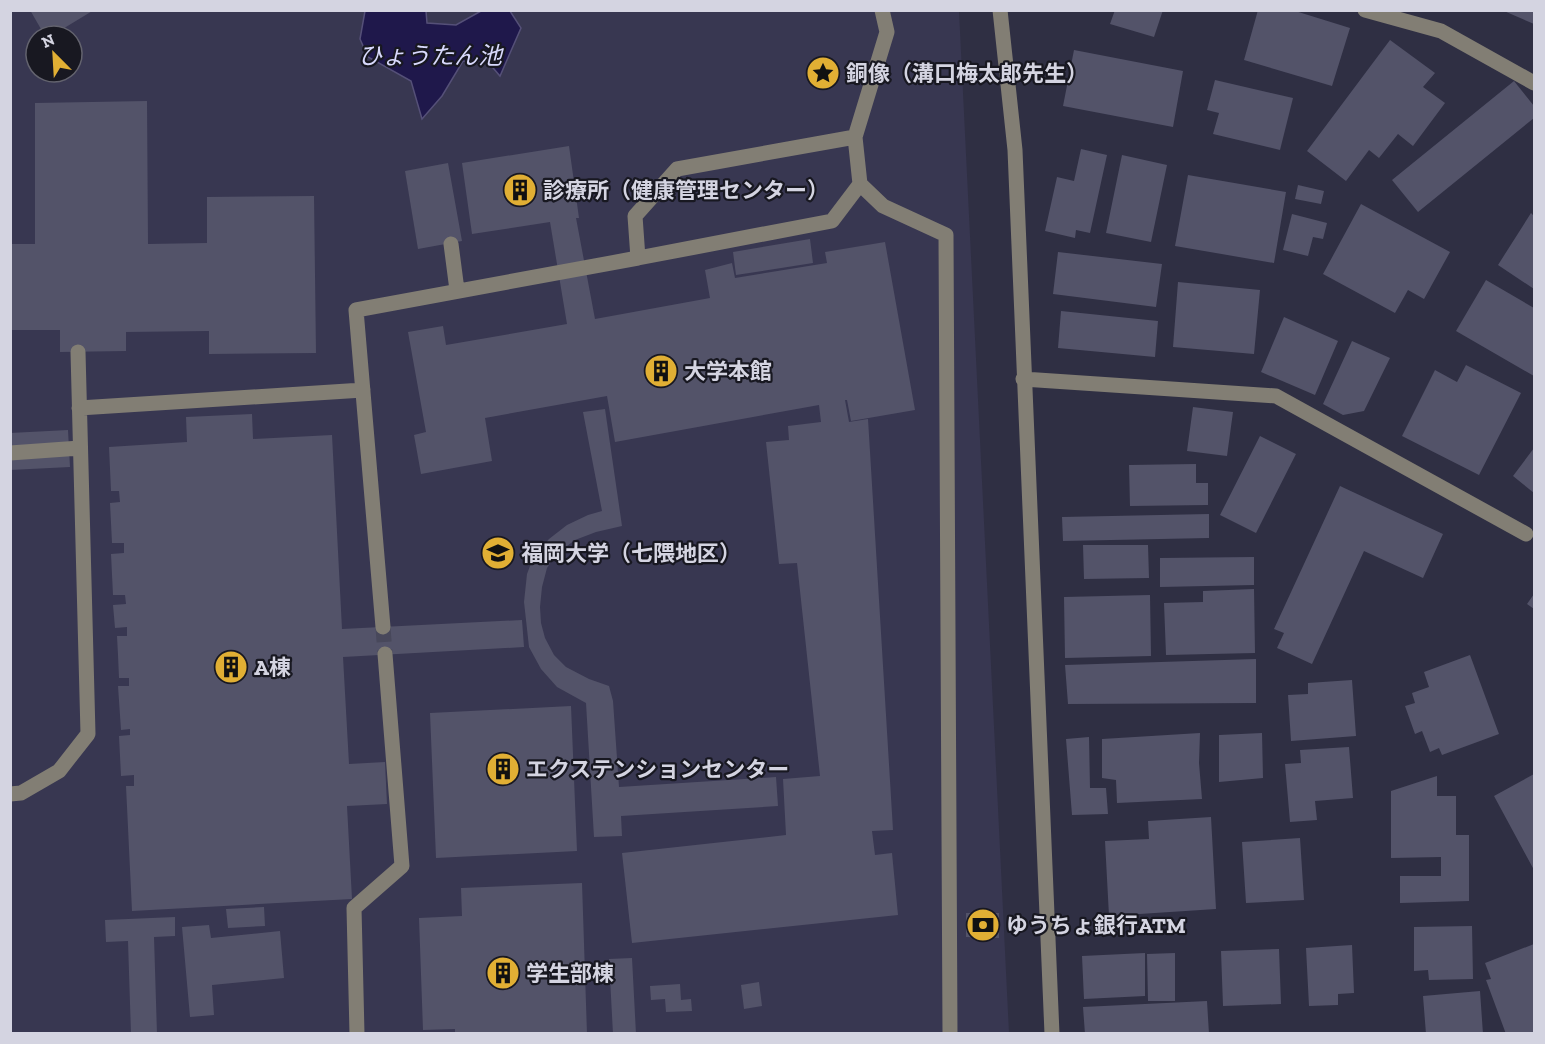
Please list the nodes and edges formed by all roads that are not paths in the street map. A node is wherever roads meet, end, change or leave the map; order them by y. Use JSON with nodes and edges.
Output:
{"nodes":[{"id":1,"x":882,"y":10,"type":"edge"},
{"id":2,"x":1000,"y":10,"type":"edge"},
{"id":3,"x":1365,"y":10,"type":"edge"},
{"id":4,"x":1534,"y":83,"type":"edge"},
{"id":5,"x":855,"y":137,"type":"junction"},
{"id":6,"x":860,"y":184,"type":"junction"},
{"id":7,"x":451,"y":244,"type":"dead end"},
{"id":8,"x":638,"y":258,"type":"junction"},
{"id":9,"x":457,"y":290,"type":"junction"},
{"id":10,"x":78,"y":351,"type":"dead end"},
{"id":11,"x":1023,"y":379,"type":"junction"},
{"id":12,"x":363,"y":390,"type":"junction"},
{"id":13,"x":79,"y":408,"type":"junction"},
{"id":14,"x":80,"y":448,"type":"junction"},
{"id":15,"x":10,"y":453,"type":"edge"},
{"id":16,"x":1526,"y":534,"type":"dead end"},
{"id":17,"x":383,"y":627,"type":"tunnel mouth"},
{"id":18,"x":385,"y":654,"type":"tunnel mouth"},
{"id":19,"x":10,"y":794,"type":"edge"},
{"id":20,"x":357,"y":1034,"type":"edge"},
{"id":21,"x":950,"y":1034,"type":"edge"},
{"id":22,"x":1052,"y":1034,"type":"edge"}],
"edges":[{"from":1,"to":5,"type":"street"},
{"from":2,"to":11,"type":"street"},
{"from":3,"to":4,"type":"street"},
{"from":5,"to":6,"type":"street"},
{"from":5,"to":8,"type":"street"},
{"from":6,"to":8,"type":"street"},
{"from":6,"to":21,"type":"street"},
{"from":7,"to":9,"type":"street"},
{"from":8,"to":9,"type":"street"},
{"from":9,"to":12,"type":"street"},
{"from":10,"to":13,"type":"street"},
{"from":11,"to":16,"type":"street"},
{"from":11,"to":22,"type":"street"},
{"from":12,"to":13,"type":"street"},
{"from":12,"to":17,"type":"street"},
{"from":13,"to":14,"type":"street"},
{"from":14,"to":15,"type":"street"},
{"from":14,"to":19,"type":"street"},
{"from":18,"to":20,"type":"street"}]}
